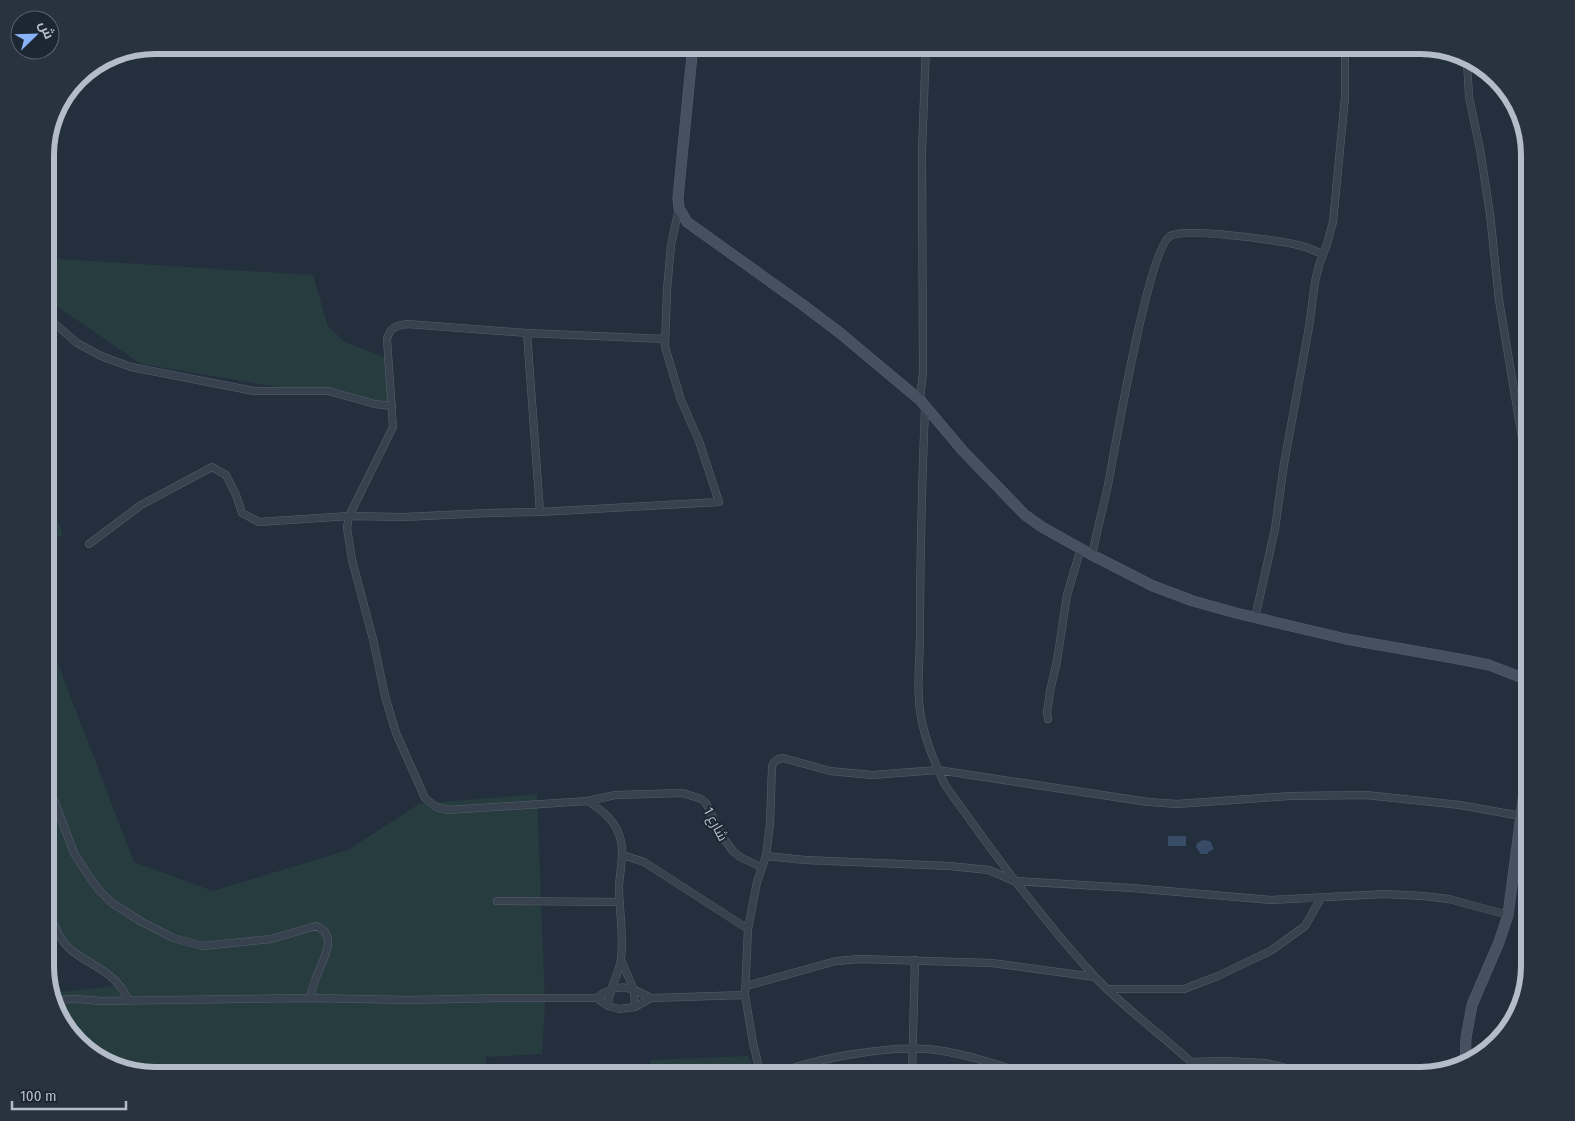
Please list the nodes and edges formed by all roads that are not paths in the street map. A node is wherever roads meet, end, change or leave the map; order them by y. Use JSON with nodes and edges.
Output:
{"nodes":[{"id":1,"x":692,"y":54,"type":"edge"},
{"id":2,"x":926,"y":54,"type":"edge"},
{"id":3,"x":1345,"y":54,"type":"edge"},
{"id":4,"x":1467,"y":65,"type":"edge"},
{"id":5,"x":680,"y":208,"type":"junction"},
{"id":6,"x":1323,"y":254,"type":"junction"},
{"id":7,"x":54,"y":323,"type":"edge"},
{"id":8,"x":527,"y":332,"type":"junction"},
{"id":9,"x":665,"y":339,"type":"junction"},
{"id":10,"x":922,"y":404,"type":"junction"},
{"id":11,"x":392,"y":406,"type":"junction"},
{"id":12,"x":1521,"y":432,"type":"edge"},
{"id":13,"x":540,"y":512,"type":"junction"},
{"id":14,"x":349,"y":516,"type":"junction"},
{"id":15,"x":89,"y":544,"type":"dead end"},
{"id":16,"x":1080,"y":548,"type":"junction"},
{"id":17,"x":1092,"y":555,"type":"junction"},
{"id":18,"x":1255,"y":618,"type":"junction"},
{"id":19,"x":1521,"y":678,"type":"edge"},
{"id":20,"x":1048,"y":719,"type":"dead end"},
{"id":21,"x":938,"y":770,"type":"junction"},
{"id":22,"x":54,"y":800,"type":"edge"},
{"id":23,"x":588,"y":801,"type":"junction"},
{"id":24,"x":1521,"y":816,"type":"joint"},
{"id":25,"x":623,"y":855,"type":"junction"},
{"id":26,"x":766,"y":856,"type":"junction"},
{"id":27,"x":761,"y":867,"type":"junction"},
{"id":28,"x":1014,"y":881,"type":"junction"},
{"id":29,"x":1321,"y":898,"type":"junction"},
{"id":30,"x":497,"y":901,"type":"dead end"},
{"id":31,"x":620,"y":902,"type":"junction"},
{"id":32,"x":1508,"y":915,"type":"junction"},
{"id":33,"x":54,"y":923,"type":"edge"},
{"id":34,"x":748,"y":929,"type":"junction"},
{"id":35,"x":621,"y":959,"type":"junction"},
{"id":36,"x":915,"y":960,"type":"junction"},
{"id":37,"x":1095,"y":977,"type":"junction"},
{"id":38,"x":746,"y":986,"type":"junction"},
{"id":39,"x":612,"y":988,"type":"junction"},
{"id":40,"x":1108,"y":989,"type":"junction"},
{"id":41,"x":634,"y":990,"type":"junction"},
{"id":42,"x":745,"y":995,"type":"junction"},
{"id":43,"x":310,"y":998,"type":"junction"},
{"id":44,"x":598,"y":998,"type":"junction"},
{"id":45,"x":651,"y":998,"type":"junction"},
{"id":46,"x":60,"y":1000,"type":"edge"},
{"id":47,"x":129,"y":1001,"type":"junction"},
{"id":48,"x":608,"y":1006,"type":"junction"},
{"id":49,"x":634,"y":1008,"type":"junction"},
{"id":50,"x":914,"y":1049,"type":"junction"},
{"id":51,"x":1465,"y":1057,"type":"edge"},
{"id":52,"x":1192,"y":1062,"type":"junction"},
{"id":53,"x":759,"y":1067,"type":"edge"},
{"id":54,"x":800,"y":1067,"type":"edge"},
{"id":55,"x":913,"y":1067,"type":"edge"},
{"id":56,"x":1007,"y":1067,"type":"edge"},
{"id":57,"x":1197,"y":1067,"type":"edge"},
{"id":58,"x":1282,"y":1067,"type":"edge"}],
"edges":[{"from":1,"to":5,"type":"street"},
{"from":2,"to":10,"type":"street"},
{"from":3,"to":6,"type":"street"},
{"from":4,"to":12,"type":"street"},
{"from":5,"to":9,"type":"street"},
{"from":5,"to":10,"type":"street"},
{"from":6,"to":17,"type":"street"},
{"from":6,"to":18,"type":"street"},
{"from":7,"to":11,"type":"street"},
{"from":8,"to":9,"type":"street"},
{"from":8,"to":11,"type":"street"},
{"from":8,"to":13,"type":"street"},
{"from":9,"to":13,"type":"street"},
{"from":10,"to":16,"type":"street"},
{"from":10,"to":21,"type":"street"},
{"from":11,"to":14,"type":"street"},
{"from":13,"to":14,"type":"street"},
{"from":14,"to":15,"type":"street"},
{"from":14,"to":23,"type":"street"},
{"from":16,"to":17,"type":"street"},
{"from":16,"to":20,"type":"street"},
{"from":17,"to":18,"type":"street"},
{"from":18,"to":19,"type":"street"},
{"from":21,"to":24,"type":"street"},
{"from":21,"to":26,"type":"street"},
{"from":21,"to":28,"type":"street"},
{"from":22,"to":43,"type":"street"},
{"from":23,"to":25,"type":"street"},
{"from":23,"to":27,"type":"street","name":"شارع 1"},
{"from":24,"to":32,"type":"street"},
{"from":25,"to":31,"type":"street"},
{"from":25,"to":34,"type":"street"},
{"from":26,"to":27,"type":"street"},
{"from":26,"to":28,"type":"street"},
{"from":27,"to":34,"type":"street"},
{"from":28,"to":29,"type":"street"},
{"from":28,"to":37,"type":"street"},
{"from":29,"to":32,"type":"street"},
{"from":29,"to":40,"type":"street"},
{"from":30,"to":31,"type":"street"},
{"from":31,"to":35,"type":"street"},
{"from":32,"to":51,"type":"street"},
{"from":33,"to":47,"type":"street"},
{"from":34,"to":38,"type":"street"},
{"from":35,"to":39,"type":"street"},
{"from":35,"to":41,"type":"street"},
{"from":36,"to":37,"type":"street"},
{"from":36,"to":38,"type":"street"},
{"from":36,"to":50,"type":"street"},
{"from":37,"to":40,"type":"street"},
{"from":38,"to":42,"type":"street"},
{"from":39,"to":41,"type":"street"},
{"from":39,"to":44,"type":"street"},
{"from":39,"to":48,"type":"street"},
{"from":40,"to":52,"type":"street"},
{"from":41,"to":45,"type":"street"},
{"from":41,"to":49,"type":"street"},
{"from":42,"to":45,"type":"street"},
{"from":42,"to":53,"type":"street"},
{"from":43,"to":44,"type":"street"},
{"from":43,"to":47,"type":"street"},
{"from":44,"to":48,"type":"street"},
{"from":45,"to":49,"type":"street"},
{"from":46,"to":47,"type":"street"},
{"from":48,"to":49,"type":"street"},
{"from":50,"to":54,"type":"street"},
{"from":50,"to":55,"type":"street"},
{"from":50,"to":56,"type":"street"},
{"from":52,"to":57,"type":"street"},
{"from":52,"to":58,"type":"street"}]}
